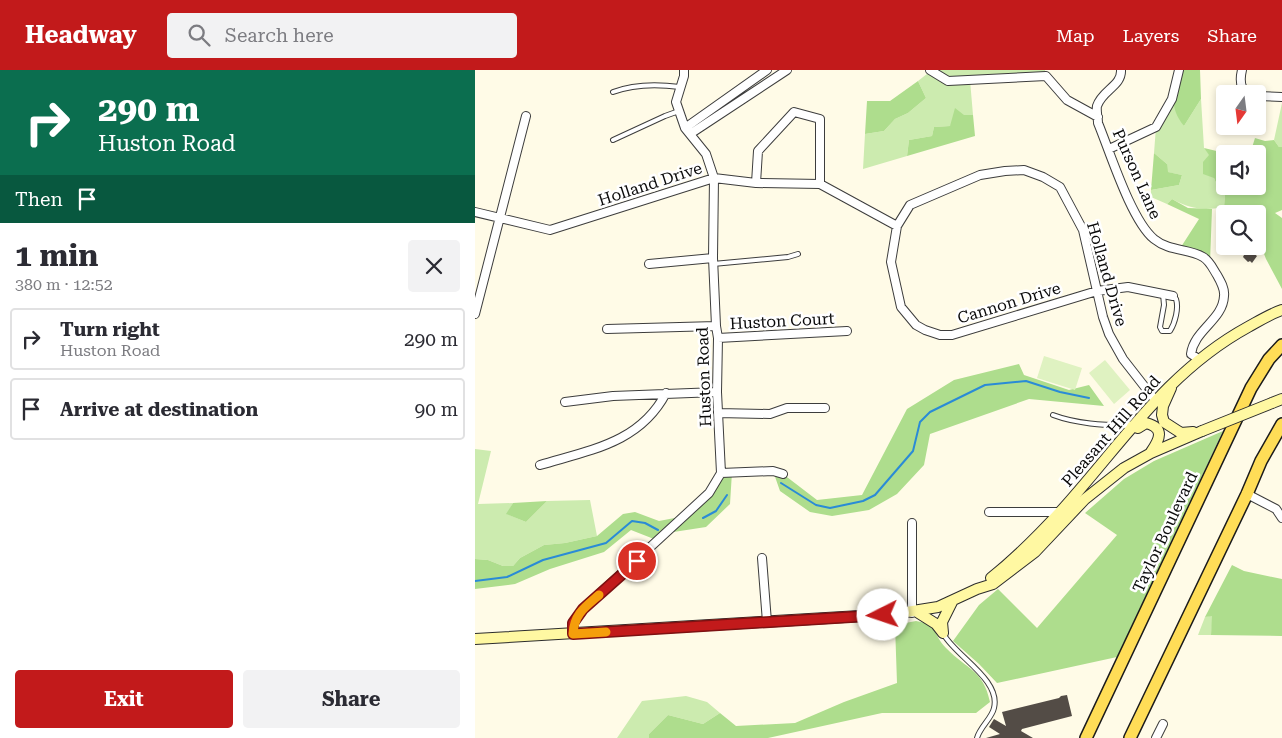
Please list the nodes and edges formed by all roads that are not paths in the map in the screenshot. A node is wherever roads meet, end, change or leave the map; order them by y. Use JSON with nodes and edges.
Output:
{"nodes":[{"id":1,"x":684,"y":70,"type":"edge"},
{"id":2,"x":767,"y":70,"type":"edge"},
{"id":3,"x":787,"y":70,"type":"edge"},
{"id":4,"x":929,"y":70,"type":"edge"},
{"id":5,"x":1121,"y":70,"type":"edge"},
{"id":6,"x":1179,"y":70,"type":"edge"},
{"id":7,"x":1242,"y":70,"type":"edge"},
{"id":8,"x":1242,"y":85,"type":"edge"},
{"id":9,"x":680,"y":86,"type":"junction"},
{"id":10,"x":613,"y":92,"type":"dead end"},
{"id":11,"x":1266,"y":96,"type":"edge"},
{"id":12,"x":1282,"y":97,"type":"edge"},
{"id":13,"x":679,"y":111,"type":"junction"},
{"id":14,"x":527,"y":116,"type":"dead end"},
{"id":15,"x":1097,"y":117,"type":"junction"},
{"id":16,"x":687,"y":131,"type":"junction"},
{"id":17,"x":613,"y":140,"type":"dead end"},
{"id":18,"x":1109,"y":149,"type":"junction"},
{"id":19,"x":714,"y":178,"type":"junction"},
{"id":20,"x":756,"y":183,"type":"junction"},
{"id":21,"x":820,"y":184,"type":"junction"},
{"id":22,"x":475,"y":212,"type":"edge"},
{"id":23,"x":499,"y":218,"type":"junction"},
{"id":24,"x":897,"y":226,"type":"junction"},
{"id":25,"x":799,"y":254,"type":"dead end"},
{"id":26,"x":713,"y":261,"type":"junction"},
{"id":27,"x":649,"y":264,"type":"dead end"},
{"id":28,"x":1097,"y":291,"type":"junction"},
{"id":29,"x":1163,"y":294,"type":"junction"},
{"id":30,"x":1173,"y":296,"type":"joint"},
{"id":31,"x":1282,"y":310,"type":"edge"},
{"id":32,"x":475,"y":314,"type":"edge"},
{"id":33,"x":716,"y":326,"type":"junction"},
{"id":34,"x":607,"y":329,"type":"dead end"},
{"id":35,"x":847,"y":332,"type":"dead end"},
{"id":36,"x":718,"y":338,"type":"junction"},
{"id":37,"x":1282,"y":345,"type":"edge"},
{"id":38,"x":1199,"y":360,"type":"junction"},
{"id":39,"x":1175,"y":380,"type":"junction"},
{"id":40,"x":717,"y":392,"type":"junction"},
{"id":41,"x":666,"y":393,"type":"junction"},
{"id":42,"x":1155,"y":400,"type":"junction"},
{"id":43,"x":1277,"y":401,"type":"edge"},
{"id":44,"x":565,"y":402,"type":"dead end"},
{"id":45,"x":825,"y":408,"type":"dead end"},
{"id":46,"x":718,"y":412,"type":"junction"},
{"id":47,"x":1053,"y":415,"type":"dead end"},
{"id":48,"x":1282,"y":424,"type":"edge"},
{"id":49,"x":1132,"y":426,"type":"junction"},
{"id":50,"x":1202,"y":431,"type":"junction"},
{"id":51,"x":1151,"y":453,"type":"junction"},
{"id":52,"x":540,"y":465,"type":"dead end"},
{"id":53,"x":721,"y":473,"type":"junction"},
{"id":54,"x":783,"y":474,"type":"dead end"},
{"id":55,"x":1247,"y":494,"type":"junction"},
{"id":56,"x":989,"y":512,"type":"dead end"},
{"id":57,"x":1060,"y":512,"type":"junction"},
{"id":58,"x":1282,"y":518,"type":"edge"},
{"id":59,"x":912,"y":523,"type":"dead end"},
{"id":60,"x":762,"y":558,"type":"dead end"},
{"id":61,"x":977,"y":589,"type":"junction"},
{"id":62,"x":952,"y":602,"type":"junction"},
{"id":63,"x":915,"y":612,"type":"junction"},
{"id":64,"x":767,"y":622,"type":"junction"},
{"id":65,"x":943,"y":633,"type":"junction"},
{"id":66,"x":573,"y":634,"type":"junction"},
{"id":67,"x":475,"y":639,"type":"edge"},
{"id":68,"x":1163,"y":724,"type":"dead end"},
{"id":69,"x":977,"y":738,"type":"edge"},
{"id":70,"x":1086,"y":738,"type":"edge"},
{"id":71,"x":1130,"y":738,"type":"edge"},
{"id":72,"x":1156,"y":738,"type":"edge"}],
"edges":[{"from":1,"to":9,"type":"street","name":"Huston Road"},
{"from":2,"to":16,"type":"street"},
{"from":3,"to":16,"type":"street"},
{"from":4,"to":15,"type":"street"},
{"from":5,"to":15,"type":"street","name":"Purson Lane"},
{"from":6,"to":18,"type":"street"},
{"from":7,"to":8,"type":"street"},
{"from":9,"to":10,"type":"lane"},
{"from":9,"to":13,"type":"street","name":"Huston Road"},
{"from":11,"to":12,"type":"street"},
{"from":13,"to":16,"type":"street","name":"Huston Road"},
{"from":13,"to":17,"type":"lane"},
{"from":14,"to":23,"type":"street"},
{"from":15,"to":18,"type":"street","name":"Purson Lane"},
{"from":16,"to":19,"type":"street","name":"Huston Road"},
{"from":18,"to":38,"type":"street","name":"Purson Lane"},
{"from":19,"to":20,"type":"street","name":"Holland Drive"},
{"from":19,"to":23,"type":"street","name":"Holland Drive"},
{"from":19,"to":26,"type":"street","name":"Huston Road"},
{"from":20,"to":21,"type":"street","name":"Holland Drive"},
{"from":20,"to":21,"type":"street"},
{"from":21,"to":24,"type":"street","name":"Holland Drive"},
{"from":22,"to":23,"type":"street"},
{"from":23,"to":32,"type":"street"},
{"from":24,"to":28,"type":"street","name":"Cannon Drive"},
{"from":24,"to":28,"type":"street","name":"Holland Drive"},
{"from":25,"to":26,"type":"lane"},
{"from":26,"to":27,"type":"street"},
{"from":26,"to":33,"type":"street","name":"Huston Road"},
{"from":28,"to":29,"type":"street","name":"Cannon Drive"},
{"from":28,"to":42,"type":"street","name":"Holland Drive"},
{"from":29,"to":30,"type":"street","name":"Cannon Drive"},
{"from":29,"to":30,"type":"lane"},
{"from":31,"to":38,"type":"main road","name":"Pleasant Hill Road"},
{"from":33,"to":34,"type":"street"},
{"from":33,"to":36,"type":"street","name":"Huston Road"},
{"from":35,"to":36,"type":"street","name":"Huston Court"},
{"from":36,"to":40,"type":"street","name":"Huston Road"},
{"from":37,"to":70,"type":"main road","name":"Taylor Boulevard"},
{"from":38,"to":39,"type":"main road","name":"Pleasant Hill Road"},
{"from":39,"to":42,"type":"main road","name":"Pleasant Hill Road"},
{"from":39,"to":50,"type":"main road"},
{"from":40,"to":41,"type":"street"},
{"from":40,"to":46,"type":"street","name":"Huston Road"},
{"from":41,"to":44,"type":"street"},
{"from":41,"to":52,"type":"street"},
{"from":42,"to":49,"type":"main road","name":"Pleasant Hill Road"},
{"from":43,"to":50,"type":"main road","name":"Pleasant Hill Road","bridge":true},
{"from":45,"to":46,"type":"street"},
{"from":46,"to":53,"type":"street","name":"Huston Road"},
{"from":47,"to":49,"type":"lane"},
{"from":48,"to":55,"type":"main road"},
{"from":49,"to":51,"type":"main road"},
{"from":49,"to":57,"type":"main road","name":"Pleasant Hill Road"},
{"from":50,"to":51,"type":"main road","name":"Pleasant Hill Road"},
{"from":51,"to":61,"type":"main road","name":"Pleasant Hill Road"},
{"from":53,"to":54,"type":"street"},
{"from":53,"to":66,"type":"street"},
{"from":55,"to":58,"type":"street"},
{"from":55,"to":71,"type":"main road"},
{"from":56,"to":57,"type":"street"},
{"from":57,"to":61,"type":"main road","name":"Pleasant Hill Road"},
{"from":59,"to":63,"type":"street"},
{"from":60,"to":64,"type":"street"},
{"from":61,"to":62,"type":"main road","name":"Pleasant Hill Road"},
{"from":62,"to":63,"type":"main road","name":"Pleasant Hill Road"},
{"from":62,"to":65,"type":"main road"},
{"from":63,"to":64,"type":"main road","name":"Pleasant Hill Road"},
{"from":63,"to":65,"type":"main road"},
{"from":64,"to":66,"type":"main road","name":"Pleasant Hill Road"},
{"from":65,"to":69,"type":"lane"},
{"from":66,"to":67,"type":"main road","name":"Pleasant Hill Road"},
{"from":68,"to":72,"type":"street"}]}
